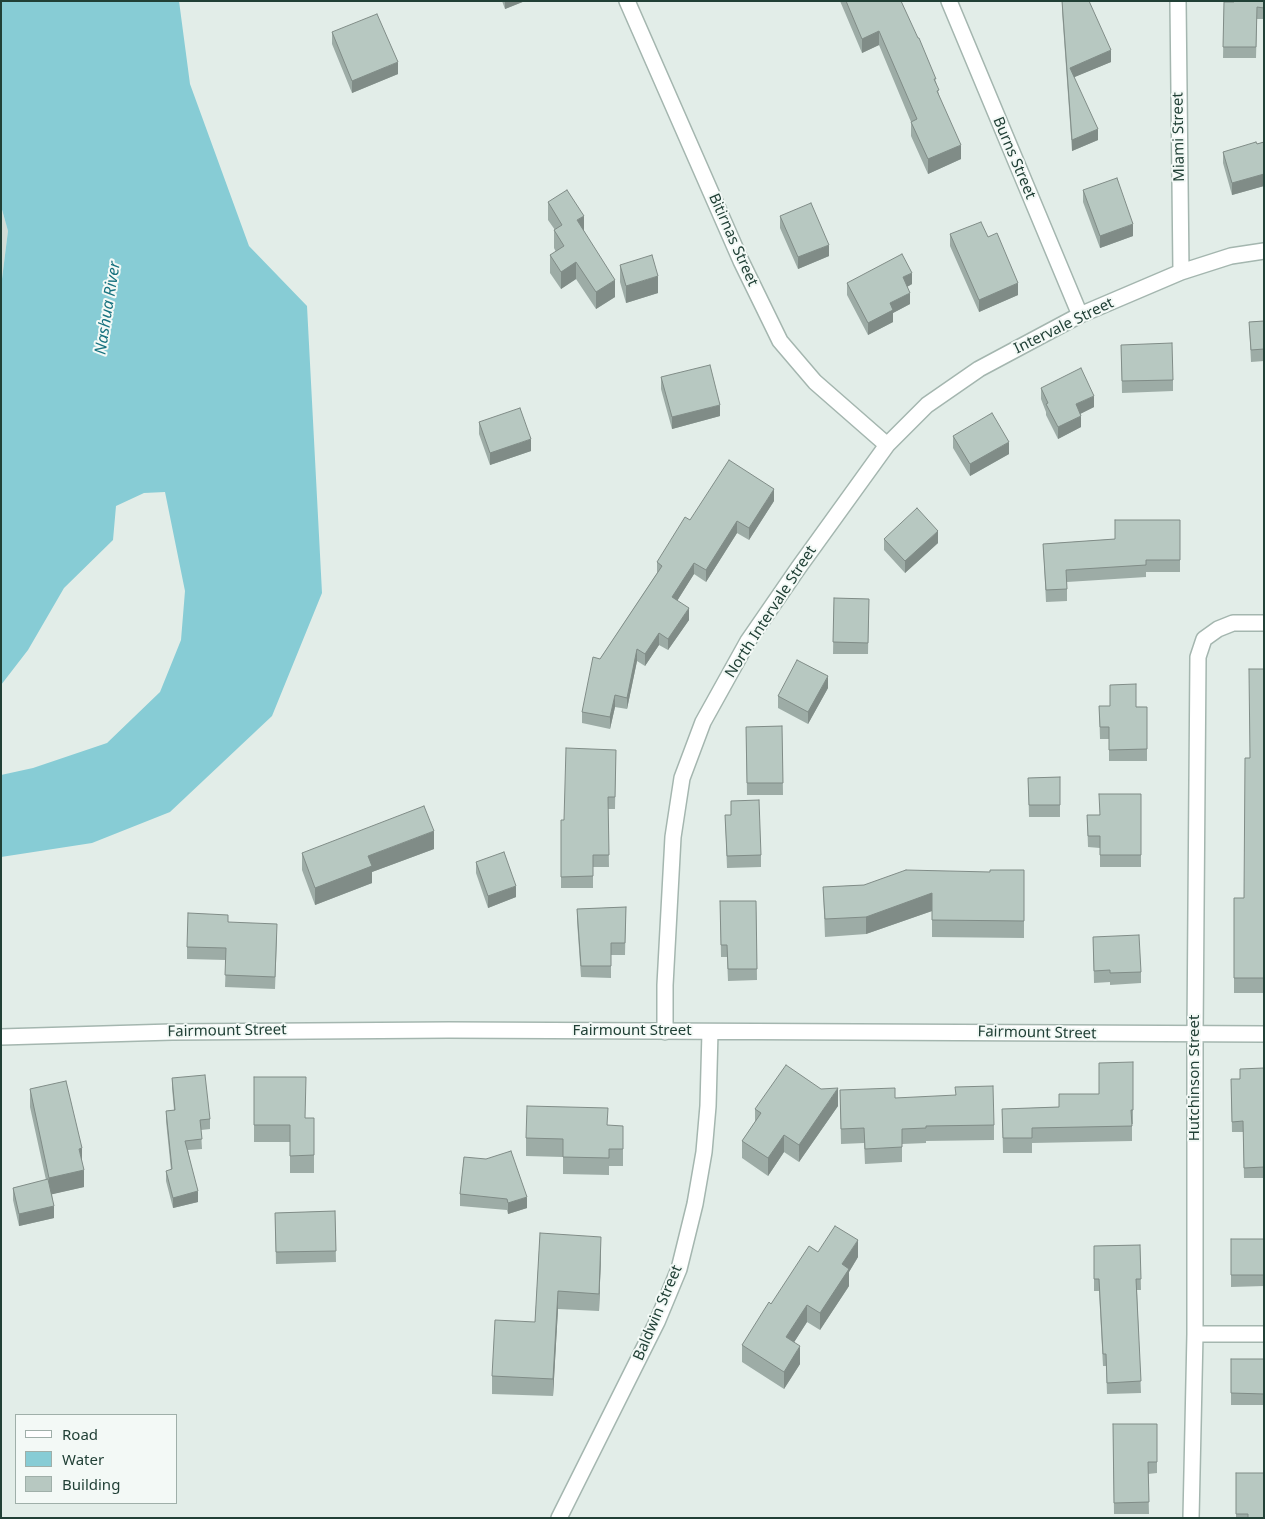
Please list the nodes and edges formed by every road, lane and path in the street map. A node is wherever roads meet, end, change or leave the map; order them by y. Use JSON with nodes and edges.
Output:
{"nodes":[{"id":1,"x":627,"y":1,"type":"edge"},
{"id":2,"x":949,"y":1,"type":"edge"},
{"id":3,"x":1178,"y":1,"type":"edge"},
{"id":4,"x":1264,"y":251,"type":"edge"},
{"id":5,"x":1181,"y":272,"type":"junction"},
{"id":6,"x":1080,"y":315,"type":"junction"},
{"id":7,"x":887,"y":445,"type":"junction"},
{"id":8,"x":1264,"y":624,"type":"edge"},
{"id":9,"x":665,"y":1032,"type":"junction"},
{"id":10,"x":710,"y":1032,"type":"junction"},
{"id":11,"x":1195,"y":1034,"type":"junction"},
{"id":12,"x":1264,"y":1034,"type":"edge"},
{"id":13,"x":1,"y":1037,"type":"edge"},
{"id":14,"x":1195,"y":1334,"type":"junction"},
{"id":15,"x":1264,"y":1334,"type":"edge"},
{"id":16,"x":559,"y":1518,"type":"edge"},
{"id":17,"x":1191,"y":1518,"type":"edge"}],
"edges":[{"from":1,"to":7,"type":"street","name":"Bitirnas Street"},
{"from":2,"to":6,"type":"street","name":"Burns Street"},
{"from":3,"to":5,"type":"street","name":"Miami Street"},
{"from":4,"to":5,"type":"street","name":"Intervale Street"},
{"from":5,"to":6,"type":"street","name":"Intervale Street"},
{"from":6,"to":7,"type":"street","name":"Intervale Street"},
{"from":7,"to":9,"type":"street","name":"North Intervale Street"},
{"from":8,"to":11,"type":"street","name":"Hutchinson Street"},
{"from":9,"to":10,"type":"street","name":"Fairmount Street"},
{"from":9,"to":13,"type":"street","name":"Fairmount Street"},
{"from":10,"to":11,"type":"street","name":"Fairmount Street"},
{"from":10,"to":16,"type":"street","name":"Baldwin Street"},
{"from":11,"to":12,"type":"street","name":"Fairmount Street"},
{"from":11,"to":14,"type":"street","name":"Hutchinson Street"},
{"from":14,"to":15,"type":"street"},
{"from":14,"to":17,"type":"street","name":"Hutchinson Street"}]}
